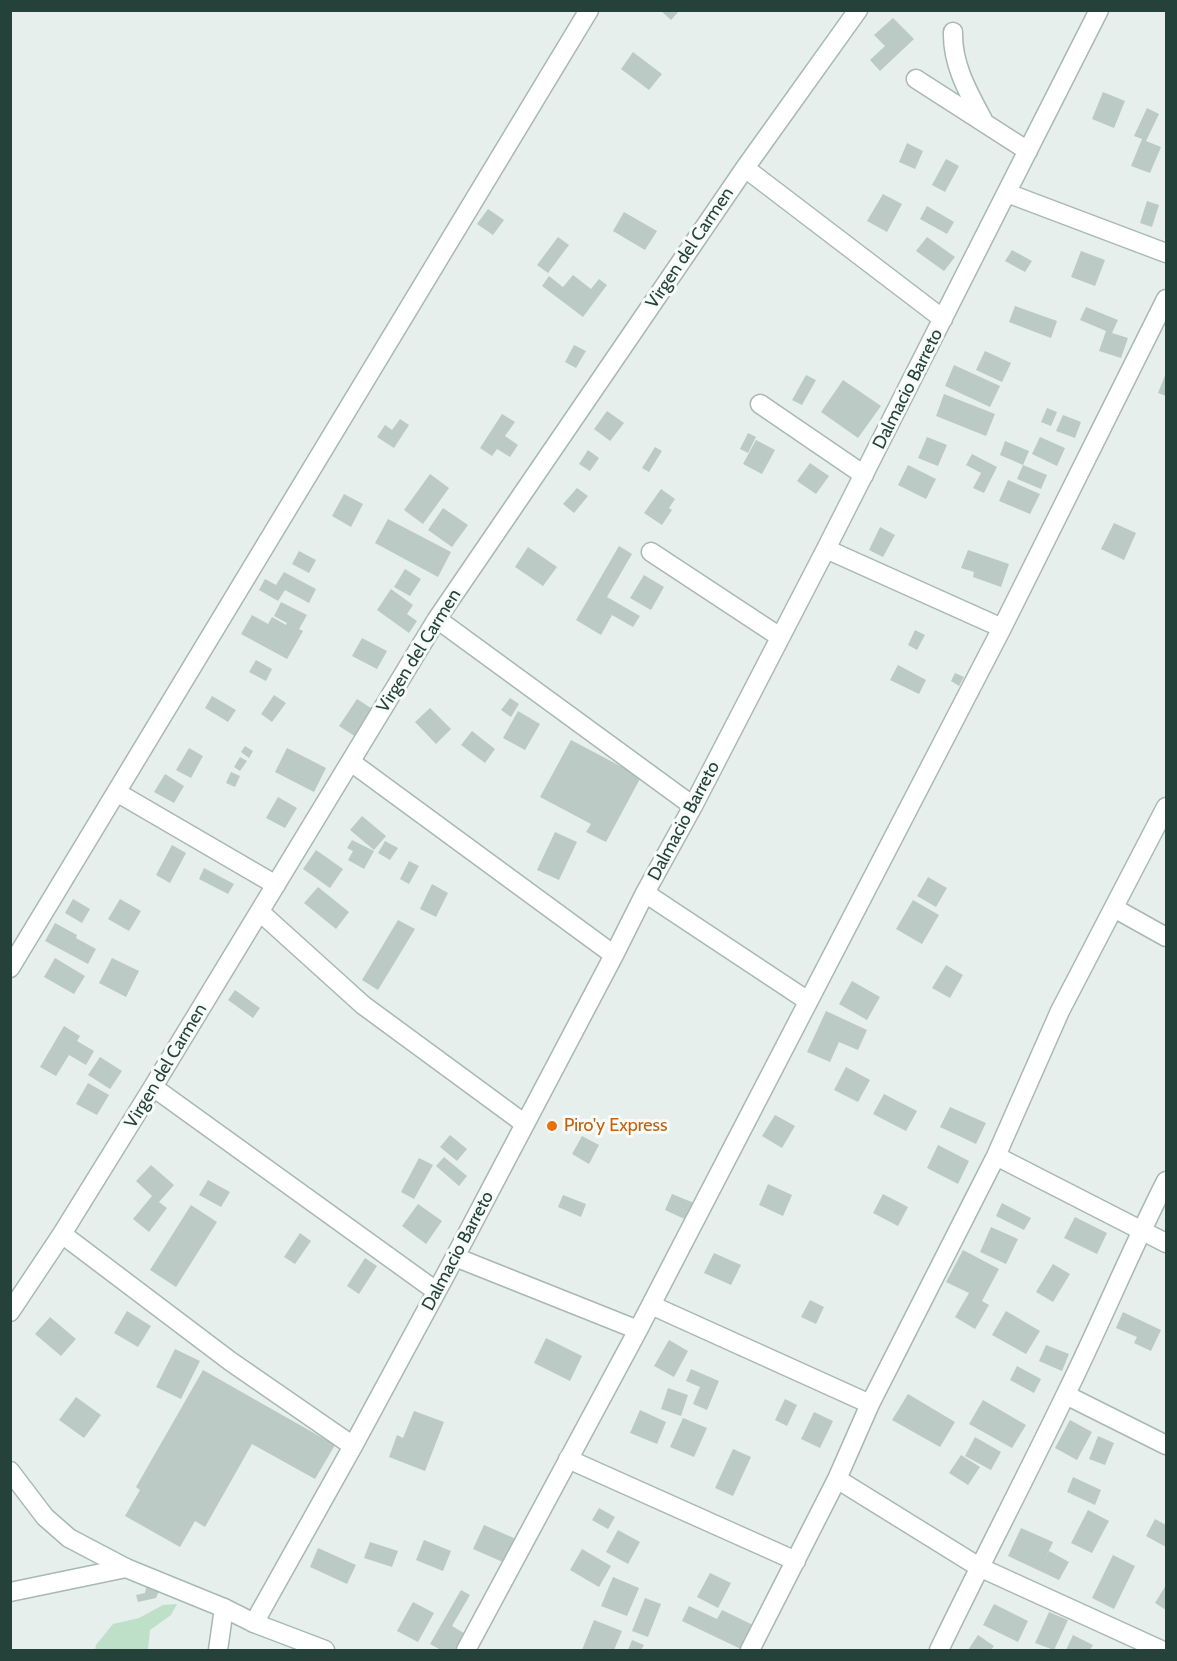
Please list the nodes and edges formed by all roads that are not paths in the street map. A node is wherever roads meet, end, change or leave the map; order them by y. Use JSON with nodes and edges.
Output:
{"nodes":[{"id":1,"x":589,"y":10,"type":"edge"},
{"id":2,"x":858,"y":10,"type":"edge"},
{"id":3,"x":1099,"y":10,"type":"edge"},
{"id":4,"x":952,"y":32,"type":"dead end"},
{"id":5,"x":916,"y":79,"type":"dead end"},
{"id":6,"x":983,"y":121,"type":"junction"},
{"id":7,"x":1028,"y":151,"type":"junction"},
{"id":8,"x":745,"y":168,"type":"junction"},
{"id":9,"x":1008,"y":193,"type":"junction"},
{"id":10,"x":1167,"y":254,"type":"edge"},
{"id":11,"x":1167,"y":298,"type":"edge"},
{"id":12,"x":943,"y":319,"type":"junction"},
{"id":13,"x":760,"y":405,"type":"dead end"},
{"id":14,"x":864,"y":476,"type":"junction"},
{"id":15,"x":826,"y":549,"type":"junction"},
{"id":16,"x":651,"y":552,"type":"dead end"},
{"id":17,"x":437,"y":619,"type":"junction"},
{"id":18,"x":1002,"y":628,"type":"junction"},
{"id":19,"x":780,"y":637,"type":"junction"},
{"id":20,"x":351,"y":762,"type":"junction"},
{"id":21,"x":118,"y":793,"type":"junction"},
{"id":22,"x":693,"y":806,"type":"junction"},
{"id":23,"x":1167,"y":807,"type":"edge"},
{"id":24,"x":276,"y":885,"type":"junction"},
{"id":25,"x":645,"y":893,"type":"junction"},
{"id":26,"x":1114,"y":908,"type":"junction"},
{"id":27,"x":260,"y":912,"type":"junction"},
{"id":28,"x":1167,"y":937,"type":"edge"},
{"id":29,"x":614,"y":955,"type":"junction"},
{"id":30,"x":10,"y":968,"type":"edge"},
{"id":31,"x":808,"y":1000,"type":"junction"},
{"id":32,"x":153,"y":1087,"type":"junction"},
{"id":33,"x":525,"y":1124,"type":"junction"},
{"id":34,"x":996,"y":1156,"type":"junction"},
{"id":35,"x":1167,"y":1181,"type":"edge"},
{"id":36,"x":1141,"y":1231,"type":"junction"},
{"id":37,"x":62,"y":1234,"type":"junction"},
{"id":38,"x":1167,"y":1243,"type":"edge"},
{"id":39,"x":455,"y":1257,"type":"junction"},
{"id":40,"x":436,"y":1291,"type":"junction"},
{"id":41,"x":651,"y":1305,"type":"junction"},
{"id":42,"x":10,"y":1312,"type":"edge"},
{"id":43,"x":639,"y":1330,"type":"junction"},
{"id":44,"x":1066,"y":1395,"type":"junction"},
{"id":45,"x":870,"y":1404,"type":"junction"},
{"id":46,"x":1167,"y":1445,"type":"edge"},
{"id":47,"x":353,"y":1446,"type":"junction"},
{"id":48,"x":568,"y":1459,"type":"junction"},
{"id":49,"x":10,"y":1471,"type":"edge"},
{"id":50,"x":837,"y":1479,"type":"junction"},
{"id":51,"x":796,"y":1560,"type":"junction"},
{"id":52,"x":979,"y":1567,"type":"junction"},
{"id":53,"x":126,"y":1568,"type":"junction"},
{"id":54,"x":10,"y":1592,"type":"edge"},
{"id":55,"x":224,"y":1608,"type":"junction"},
{"id":56,"x":255,"y":1623,"type":"junction"},
{"id":57,"x":218,"y":1650,"type":"edge"},
{"id":58,"x":325,"y":1650,"type":"edge"},
{"id":59,"x":466,"y":1650,"type":"edge"},
{"id":60,"x":750,"y":1650,"type":"edge"},
{"id":61,"x":939,"y":1650,"type":"edge"},
{"id":62,"x":1161,"y":1650,"type":"edge"}],
"edges":[{"from":1,"to":21,"type":"street"},
{"from":2,"to":8,"type":"street","name":"Virgen del Carmen"},
{"from":3,"to":7,"type":"street","name":"Dalmacio Barreto"},
{"from":4,"to":6,"type":"street"},
{"from":5,"to":6,"type":"street"},
{"from":6,"to":7,"type":"street"},
{"from":7,"to":9,"type":"street","name":"Dalmacio Barreto"},
{"from":8,"to":12,"type":"street"},
{"from":8,"to":17,"type":"street","name":"Virgen del Carmen"},
{"from":9,"to":10,"type":"street"},
{"from":9,"to":12,"type":"street","name":"Dalmacio Barreto"},
{"from":11,"to":18,"type":"street"},
{"from":12,"to":14,"type":"street","name":"Dalmacio Barreto"},
{"from":13,"to":14,"type":"street"},
{"from":14,"to":15,"type":"street","name":"Dalmacio Barreto"},
{"from":15,"to":18,"type":"street"},
{"from":15,"to":19,"type":"street","name":"Dalmacio Barreto"},
{"from":16,"to":19,"type":"street"},
{"from":17,"to":20,"type":"street","name":"Virgen del Carmen"},
{"from":17,"to":22,"type":"street"},
{"from":18,"to":31,"type":"street"},
{"from":19,"to":22,"type":"street","name":"Dalmacio Barreto"},
{"from":20,"to":24,"type":"street","name":"Virgen del Carmen"},
{"from":20,"to":29,"type":"street"},
{"from":21,"to":24,"type":"street"},
{"from":21,"to":30,"type":"street"},
{"from":22,"to":25,"type":"street","name":"Dalmacio Barreto"},
{"from":23,"to":26,"type":"street"},
{"from":24,"to":27,"type":"street","name":"Virgen del Carmen"},
{"from":25,"to":29,"type":"street","name":"Dalmacio Barreto"},
{"from":25,"to":31,"type":"street"},
{"from":26,"to":28,"type":"street"},
{"from":26,"to":34,"type":"street"},
{"from":27,"to":32,"type":"street","name":"Virgen del Carmen"},
{"from":27,"to":33,"type":"street"},
{"from":29,"to":33,"type":"street","name":"Dalmacio Barreto"},
{"from":31,"to":41,"type":"street"},
{"from":32,"to":37,"type":"street","name":"Virgen del Carmen"},
{"from":32,"to":40,"type":"street"},
{"from":33,"to":39,"type":"street","name":"Dalmacio Barreto"},
{"from":34,"to":36,"type":"street"},
{"from":34,"to":45,"type":"street"},
{"from":35,"to":36,"type":"street"},
{"from":36,"to":38,"type":"street"},
{"from":36,"to":44,"type":"street"},
{"from":37,"to":42,"type":"street","name":"Virgen del Carmen"},
{"from":37,"to":47,"type":"street"},
{"from":39,"to":40,"type":"street","name":"Dalmacio Barreto"},
{"from":39,"to":43,"type":"street"},
{"from":40,"to":47,"type":"street","name":"Dalmacio Barreto"},
{"from":41,"to":43,"type":"street"},
{"from":41,"to":45,"type":"street"},
{"from":43,"to":48,"type":"street"},
{"from":44,"to":46,"type":"street"},
{"from":44,"to":52,"type":"street"},
{"from":45,"to":50,"type":"street"},
{"from":47,"to":56,"type":"street","name":"Dalmacio Barreto"},
{"from":48,"to":51,"type":"street"},
{"from":48,"to":59,"type":"street"},
{"from":49,"to":53,"type":"street"},
{"from":50,"to":51,"type":"street"},
{"from":50,"to":52,"type":"street"},
{"from":51,"to":60,"type":"street"},
{"from":52,"to":61,"type":"street"},
{"from":52,"to":62,"type":"street"},
{"from":53,"to":54,"type":"street"},
{"from":53,"to":55,"type":"street"},
{"from":55,"to":56,"type":"street"},
{"from":55,"to":57,"type":"street"},
{"from":56,"to":58,"type":"street"}]}
